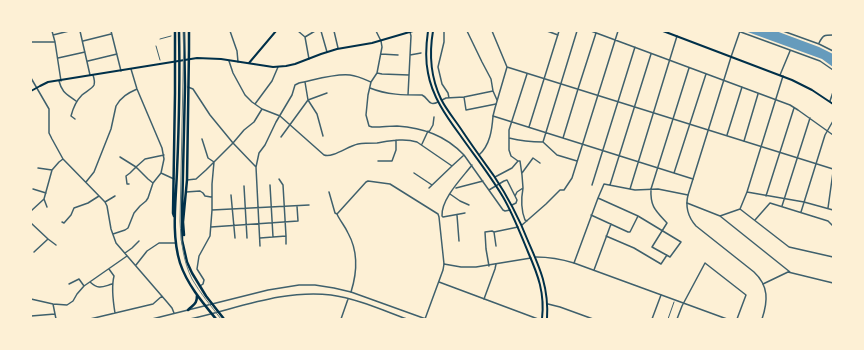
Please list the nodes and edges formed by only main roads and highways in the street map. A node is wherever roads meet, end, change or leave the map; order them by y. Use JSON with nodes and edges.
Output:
{"nodes":[{"id":1,"x":175,"y":31,"type":"edge"},
{"id":2,"x":179,"y":31,"type":"edge"},
{"id":3,"x":184,"y":31,"type":"edge"},
{"id":4,"x":188,"y":31,"type":"edge"},
{"id":5,"x":276,"y":31,"type":"edge"},
{"id":6,"x":411,"y":31,"type":"edge"},
{"id":7,"x":428,"y":31,"type":"edge"},
{"id":8,"x":433,"y":31,"type":"edge"},
{"id":9,"x":663,"y":31,"type":"edge"},
{"id":10,"x":671,"y":32,"type":"edge"},
{"id":11,"x":189,"y":59,"type":"junction"},
{"id":12,"x":175,"y":61,"type":"junction"},
{"id":13,"x":249,"y":63,"type":"junction"},
{"id":14,"x":31,"y":91,"type":"edge"},
{"id":15,"x":833,"y":104,"type":"edge"},
{"id":16,"x":175,"y":218,"type":"junction"},
{"id":17,"x":184,"y":247,"type":"junction"},
{"id":18,"x":197,"y":294,"type":"junction"},
{"id":19,"x":188,"y":310,"type":"road end"},
{"id":20,"x":216,"y":319,"type":"edge"},
{"id":21,"x":224,"y":319,"type":"edge"},
{"id":22,"x":542,"y":319,"type":"edge"},
{"id":23,"x":547,"y":319,"type":"edge"}],
"edges":[{"from":1,"to":12,"type":"highway"},
{"from":2,"to":16,"type":"highway"},
{"from":3,"to":17,"type":"highway"},
{"from":4,"to":11,"type":"highway"},
{"from":5,"to":13,"type":"main road"},
{"from":6,"to":13,"type":"main road"},
{"from":7,"to":22,"type":"main road"},
{"from":8,"to":23,"type":"main road"},
{"from":9,"to":10,"type":"main road"},
{"from":10,"to":15,"type":"main road"},
{"from":11,"to":12,"type":"main road"},
{"from":11,"to":13,"type":"main road"},
{"from":11,"to":17,"type":"highway"},
{"from":12,"to":14,"type":"main road"},
{"from":12,"to":16,"type":"highway"},
{"from":16,"to":18,"type":"highway"},
{"from":17,"to":21,"type":"highway"},
{"from":18,"to":19,"type":"highway"},
{"from":18,"to":20,"type":"highway"}]}
